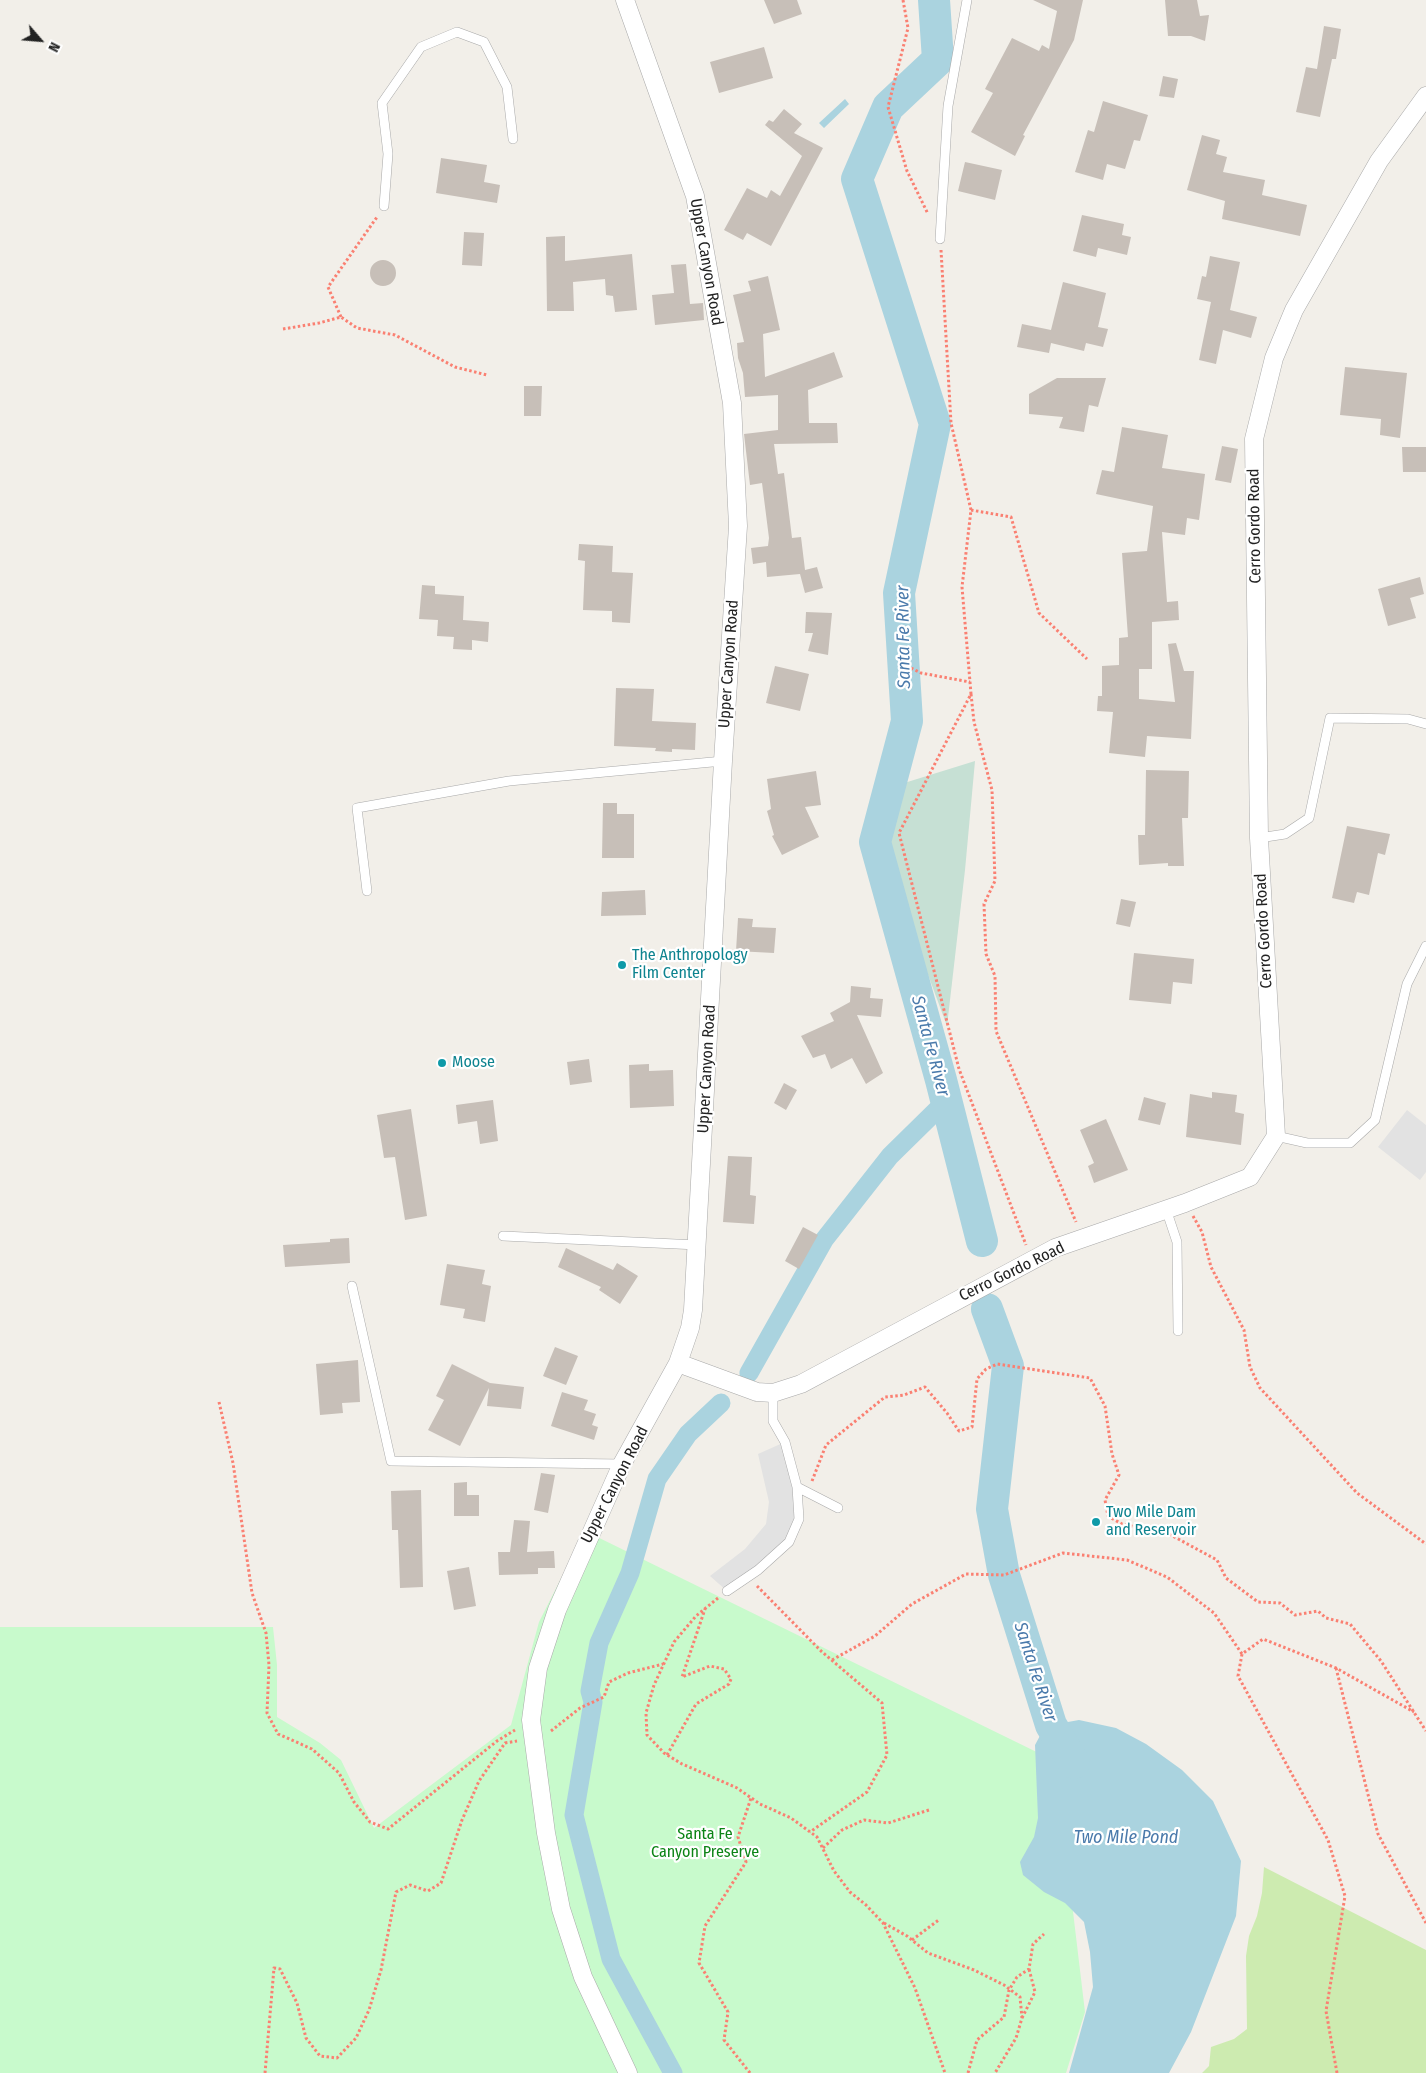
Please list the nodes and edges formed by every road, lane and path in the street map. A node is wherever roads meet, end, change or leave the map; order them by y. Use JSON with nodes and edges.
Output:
{"nodes":[{"id":1,"x":625,"y":0,"type":"edge"},
{"id":2,"x":903,"y":0,"type":"edge"},
{"id":3,"x":967,"y":0,"type":"edge"},
{"id":4,"x":1426,"y":96,"type":"edge"},
{"id":5,"x":513,"y":139,"type":"dead end"},
{"id":6,"x":384,"y":206,"type":"dead end"},
{"id":7,"x":377,"y":217,"type":"dead end"},
{"id":8,"x":940,"y":239,"type":"junction"},
{"id":9,"x":340,"y":317,"type":"junction"},
{"id":10,"x":283,"y":329,"type":"dead end"},
{"id":11,"x":488,"y":375,"type":"dead end"},
{"id":12,"x":971,"y":510,"type":"junction"},
{"id":13,"x":1088,"y":659,"type":"dead end"},
{"id":14,"x":911,"y":668,"type":"dead end"},
{"id":15,"x":970,"y":682,"type":"junction"},
{"id":16,"x":971,"y":694,"type":"junction"},
{"id":17,"x":1426,"y":724,"type":"edge"},
{"id":18,"x":723,"y":761,"type":"junction"},
{"id":19,"x":1259,"y":838,"type":"junction"},
{"id":20,"x":367,"y":891,"type":"dead end"},
{"id":21,"x":1426,"y":946,"type":"edge"},
{"id":22,"x":1276,"y":1136,"type":"junction"},
{"id":23,"x":1186,"y":1203,"type":"junction"},
{"id":24,"x":1166,"y":1209,"type":"junction"},
{"id":25,"x":503,"y":1236,"type":"dead end"},
{"id":26,"x":1082,"y":1239,"type":"junction"},
{"id":27,"x":699,"y":1245,"type":"junction"},
{"id":28,"x":1032,"y":1260,"type":"junction"},
{"id":29,"x":352,"y":1286,"type":"dead end"},
{"id":30,"x":1178,"y":1332,"type":"dead end"},
{"id":31,"x":678,"y":1363,"type":"junction"},
{"id":32,"x":765,"y":1392,"type":"junction"},
{"id":33,"x":219,"y":1402,"type":"dead end"},
{"id":34,"x":622,"y":1464,"type":"junction"},
{"id":35,"x":797,"y":1487,"type":"junction"},
{"id":36,"x":820,"y":1500,"type":"junction"},
{"id":37,"x":838,"y":1508,"type":"dead end"},
{"id":38,"x":1426,"y":1544,"type":"edge"},
{"id":39,"x":748,"y":1577,"type":"junction"},
{"id":40,"x":726,"y":1591,"type":"joint"},
{"id":41,"x":705,"y":1609,"type":"junction"},
{"id":42,"x":1242,"y":1654,"type":"junction"},
{"id":43,"x":832,"y":1660,"type":"junction"},
{"id":44,"x":663,"y":1664,"type":"junction"},
{"id":45,"x":1336,"y":1668,"type":"junction"},
{"id":46,"x":1415,"y":1713,"type":"junction"},
{"id":47,"x":531,"y":1720,"type":"junction"},
{"id":48,"x":1426,"y":1731,"type":"edge"},
{"id":49,"x":532,"y":1739,"type":"junction"},
{"id":50,"x":668,"y":1756,"type":"junction"},
{"id":51,"x":751,"y":1798,"type":"junction"},
{"id":52,"x":929,"y":1810,"type":"dead end"},
{"id":53,"x":810,"y":1832,"type":"junction"},
{"id":54,"x":822,"y":1848,"type":"junction"},
{"id":55,"x":940,"y":1919,"type":"dead end"},
{"id":56,"x":883,"y":1923,"type":"junction"},
{"id":57,"x":1426,"y":1923,"type":"edge"},
{"id":58,"x":1044,"y":1934,"type":"dead end"},
{"id":59,"x":912,"y":1940,"type":"junction"},
{"id":60,"x":1029,"y":1969,"type":"junction"},
{"id":61,"x":1009,"y":1990,"type":"junction"},
{"id":62,"x":1022,"y":2018,"type":"junction"},
{"id":63,"x":265,"y":2073,"type":"edge"},
{"id":64,"x":628,"y":2073,"type":"edge"},
{"id":65,"x":750,"y":2073,"type":"edge"},
{"id":66,"x":945,"y":2073,"type":"edge"},
{"id":67,"x":968,"y":2073,"type":"edge"},
{"id":68,"x":995,"y":2073,"type":"edge"},
{"id":69,"x":1337,"y":2073,"type":"edge"}],
"edges":[{"from":1,"to":18,"type":"street","name":"Upper Canyon Road"},
{"from":2,"to":8,"type":"path"},
{"from":3,"to":8,"type":"lane"},
{"from":4,"to":19,"type":"street","name":"Cerro Gordo Road"},
{"from":5,"to":6,"type":"lane"},
{"from":7,"to":9,"type":"path"},
{"from":8,"to":12,"type":"path"},
{"from":9,"to":10,"type":"path"},
{"from":9,"to":11,"type":"path"},
{"from":12,"to":13,"type":"path"},
{"from":12,"to":15,"type":"path"},
{"from":14,"to":15,"type":"path"},
{"from":15,"to":16,"type":"path"},
{"from":16,"to":26,"type":"path"},
{"from":16,"to":28,"type":"path"},
{"from":17,"to":19,"type":"lane"},
{"from":18,"to":20,"type":"lane"},
{"from":18,"to":27,"type":"street","name":"Upper Canyon Road"},
{"from":19,"to":22,"type":"street","name":"Cerro Gordo Road"},
{"from":21,"to":22,"type":"lane"},
{"from":22,"to":23,"type":"street","name":"Cerro Gordo Road"},
{"from":23,"to":24,"type":"street","name":"Cerro Gordo Road"},
{"from":23,"to":38,"type":"path"},
{"from":24,"to":26,"type":"street","name":"Cerro Gordo Road"},
{"from":24,"to":30,"type":"lane"},
{"from":25,"to":27,"type":"lane"},
{"from":26,"to":28,"type":"street","name":"Cerro Gordo Road"},
{"from":27,"to":31,"type":"street","name":"Upper Canyon Road"},
{"from":28,"to":32,"type":"street","name":"Cerro Gordo Road"},
{"from":29,"to":34,"type":"lane"},
{"from":31,"to":32,"type":"street"},
{"from":31,"to":34,"type":"street","name":"Upper Canyon Road"},
{"from":32,"to":35,"type":"lane"},
{"from":33,"to":47,"type":"path"},
{"from":34,"to":47,"type":"street","name":"Upper Canyon Road"},
{"from":35,"to":36,"type":"lane"},
{"from":35,"to":39,"type":"lane"},
{"from":36,"to":37,"type":"lane"},
{"from":36,"to":46,"type":"path"},
{"from":39,"to":40,"type":"lane"},
{"from":39,"to":43,"type":"path"},
{"from":40,"to":41,"type":"path"},
{"from":41,"to":44,"type":"path"},
{"from":41,"to":50,"type":"path"},
{"from":42,"to":43,"type":"path"},
{"from":42,"to":45,"type":"path"},
{"from":42,"to":69,"type":"path"},
{"from":43,"to":53,"type":"path"},
{"from":44,"to":49,"type":"path"},
{"from":44,"to":50,"type":"path"},
{"from":45,"to":46,"type":"path"},
{"from":45,"to":57,"type":"path"},
{"from":46,"to":48,"type":"path"},
{"from":47,"to":49,"type":"street","name":"Upper Canyon Road"},
{"from":49,"to":63,"type":"path"},
{"from":49,"to":64,"type":"street","name":"Upper Canyon Road"},
{"from":50,"to":51,"type":"path"},
{"from":51,"to":53,"type":"path"},
{"from":51,"to":65,"type":"path"},
{"from":52,"to":54,"type":"path"},
{"from":53,"to":54,"type":"path"},
{"from":54,"to":56,"type":"path"},
{"from":55,"to":59,"type":"path"},
{"from":56,"to":59,"type":"path"},
{"from":56,"to":66,"type":"path"},
{"from":58,"to":60,"type":"path"},
{"from":59,"to":61,"type":"path"},
{"from":60,"to":61,"type":"path"},
{"from":60,"to":62,"type":"path"},
{"from":61,"to":62,"type":"path"},
{"from":61,"to":67,"type":"path"},
{"from":62,"to":68,"type":"path"}]}
